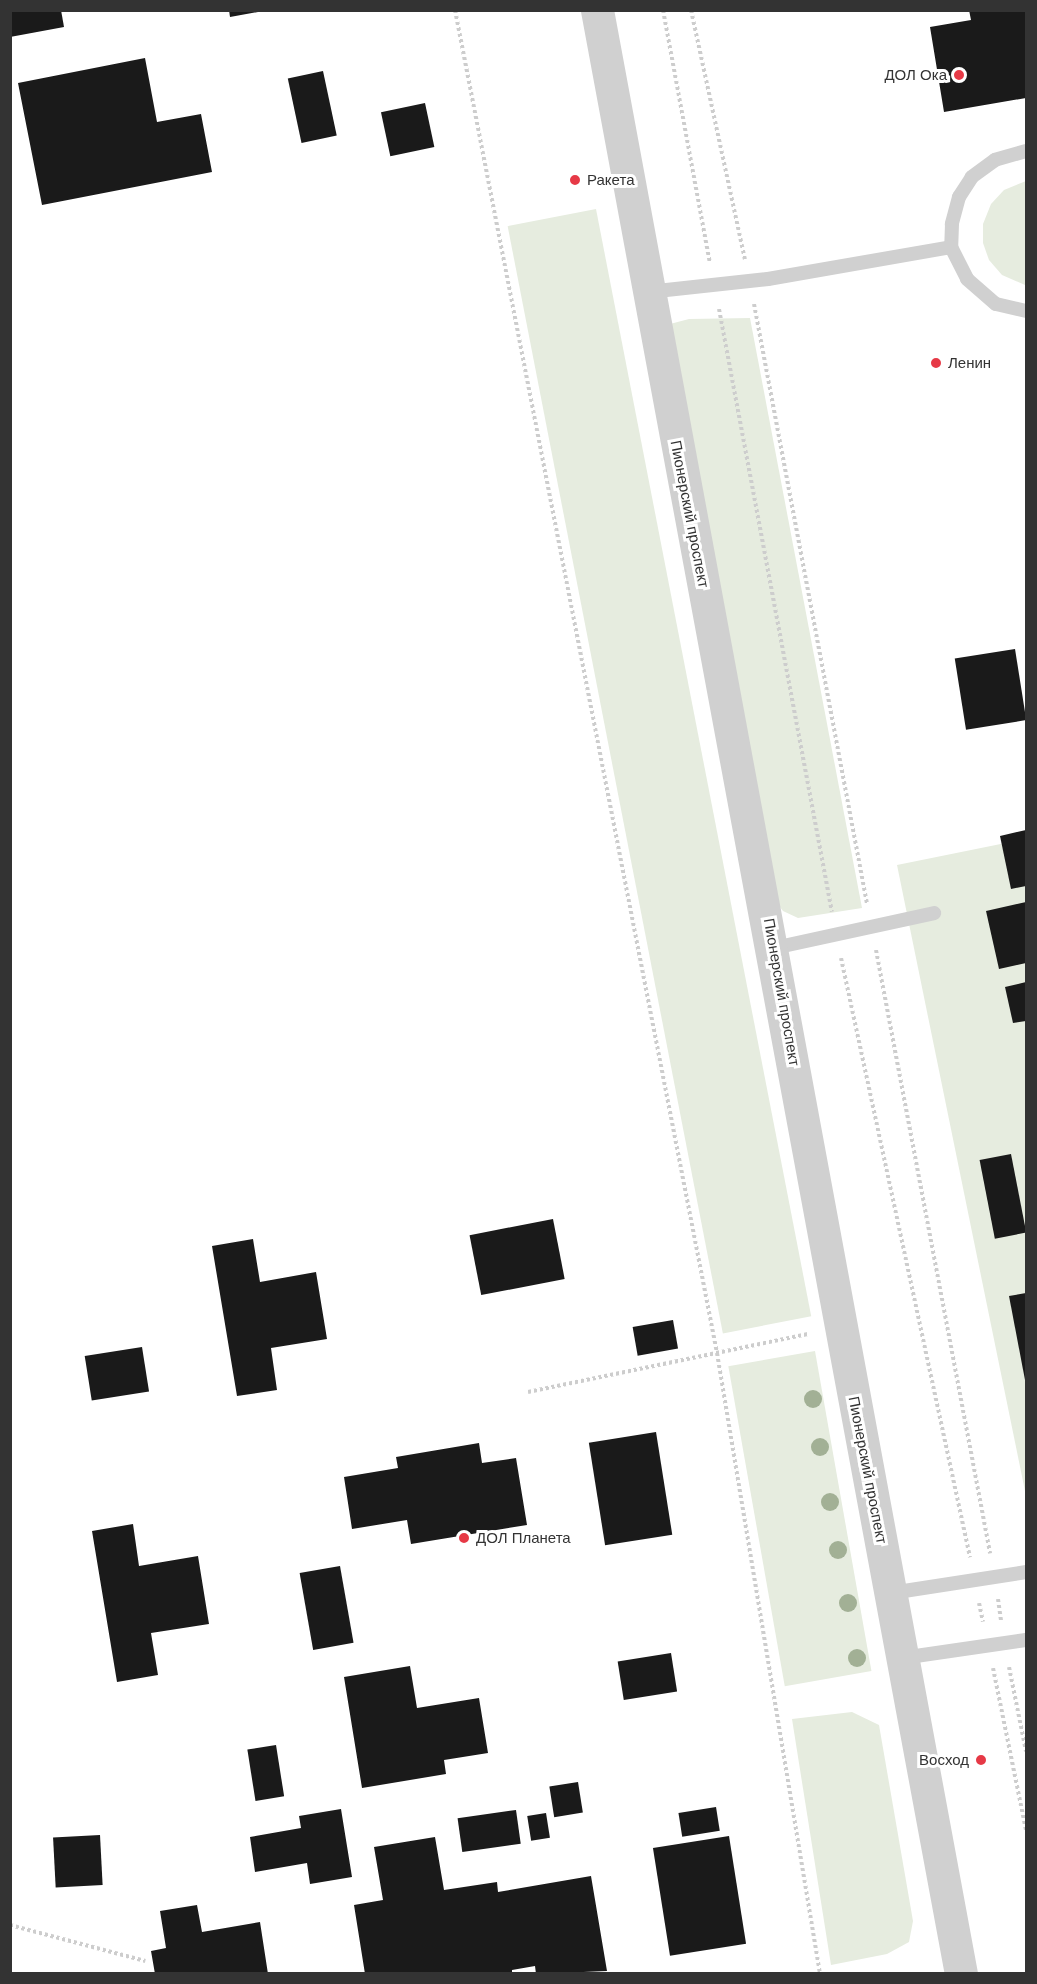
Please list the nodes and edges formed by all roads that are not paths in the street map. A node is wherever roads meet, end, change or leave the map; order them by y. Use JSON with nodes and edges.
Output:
{"nodes":[{"id":1,"x":597,"y":10,"type":"edge"},
{"id":2,"x":1026,"y":151,"type":"edge"},
{"id":3,"x":951,"y":247,"type":"junction"},
{"id":4,"x":648,"y":292,"type":"junction"},
{"id":5,"x":1026,"y":311,"type":"edge"},
{"id":6,"x":934,"y":913,"type":"dead end"},
{"id":7,"x":774,"y":948,"type":"junction"},
{"id":8,"x":1026,"y":1572,"type":"edge"},
{"id":9,"x":891,"y":1593,"type":"junction"},
{"id":10,"x":1026,"y":1640,"type":"edge"},
{"id":11,"x":902,"y":1658,"type":"junction"},
{"id":12,"x":962,"y":1974,"type":"edge"}],
"edges":[{"from":1,"to":4,"type":"street","name":"Пионерский проспект"},
{"from":2,"to":3,"type":"lane"},
{"from":3,"to":4,"type":"lane"},
{"from":3,"to":5,"type":"lane"},
{"from":4,"to":7,"type":"street","name":"Пионерский проспект"},
{"from":6,"to":7,"type":"lane"},
{"from":7,"to":9,"type":"street","name":"Пионерский проспект"},
{"from":8,"to":9,"type":"lane"},
{"from":9,"to":11,"type":"street","name":"Пионерский проспект"},
{"from":10,"to":11,"type":"lane"},
{"from":11,"to":12,"type":"street","name":"Пионерский проспект"}]}
